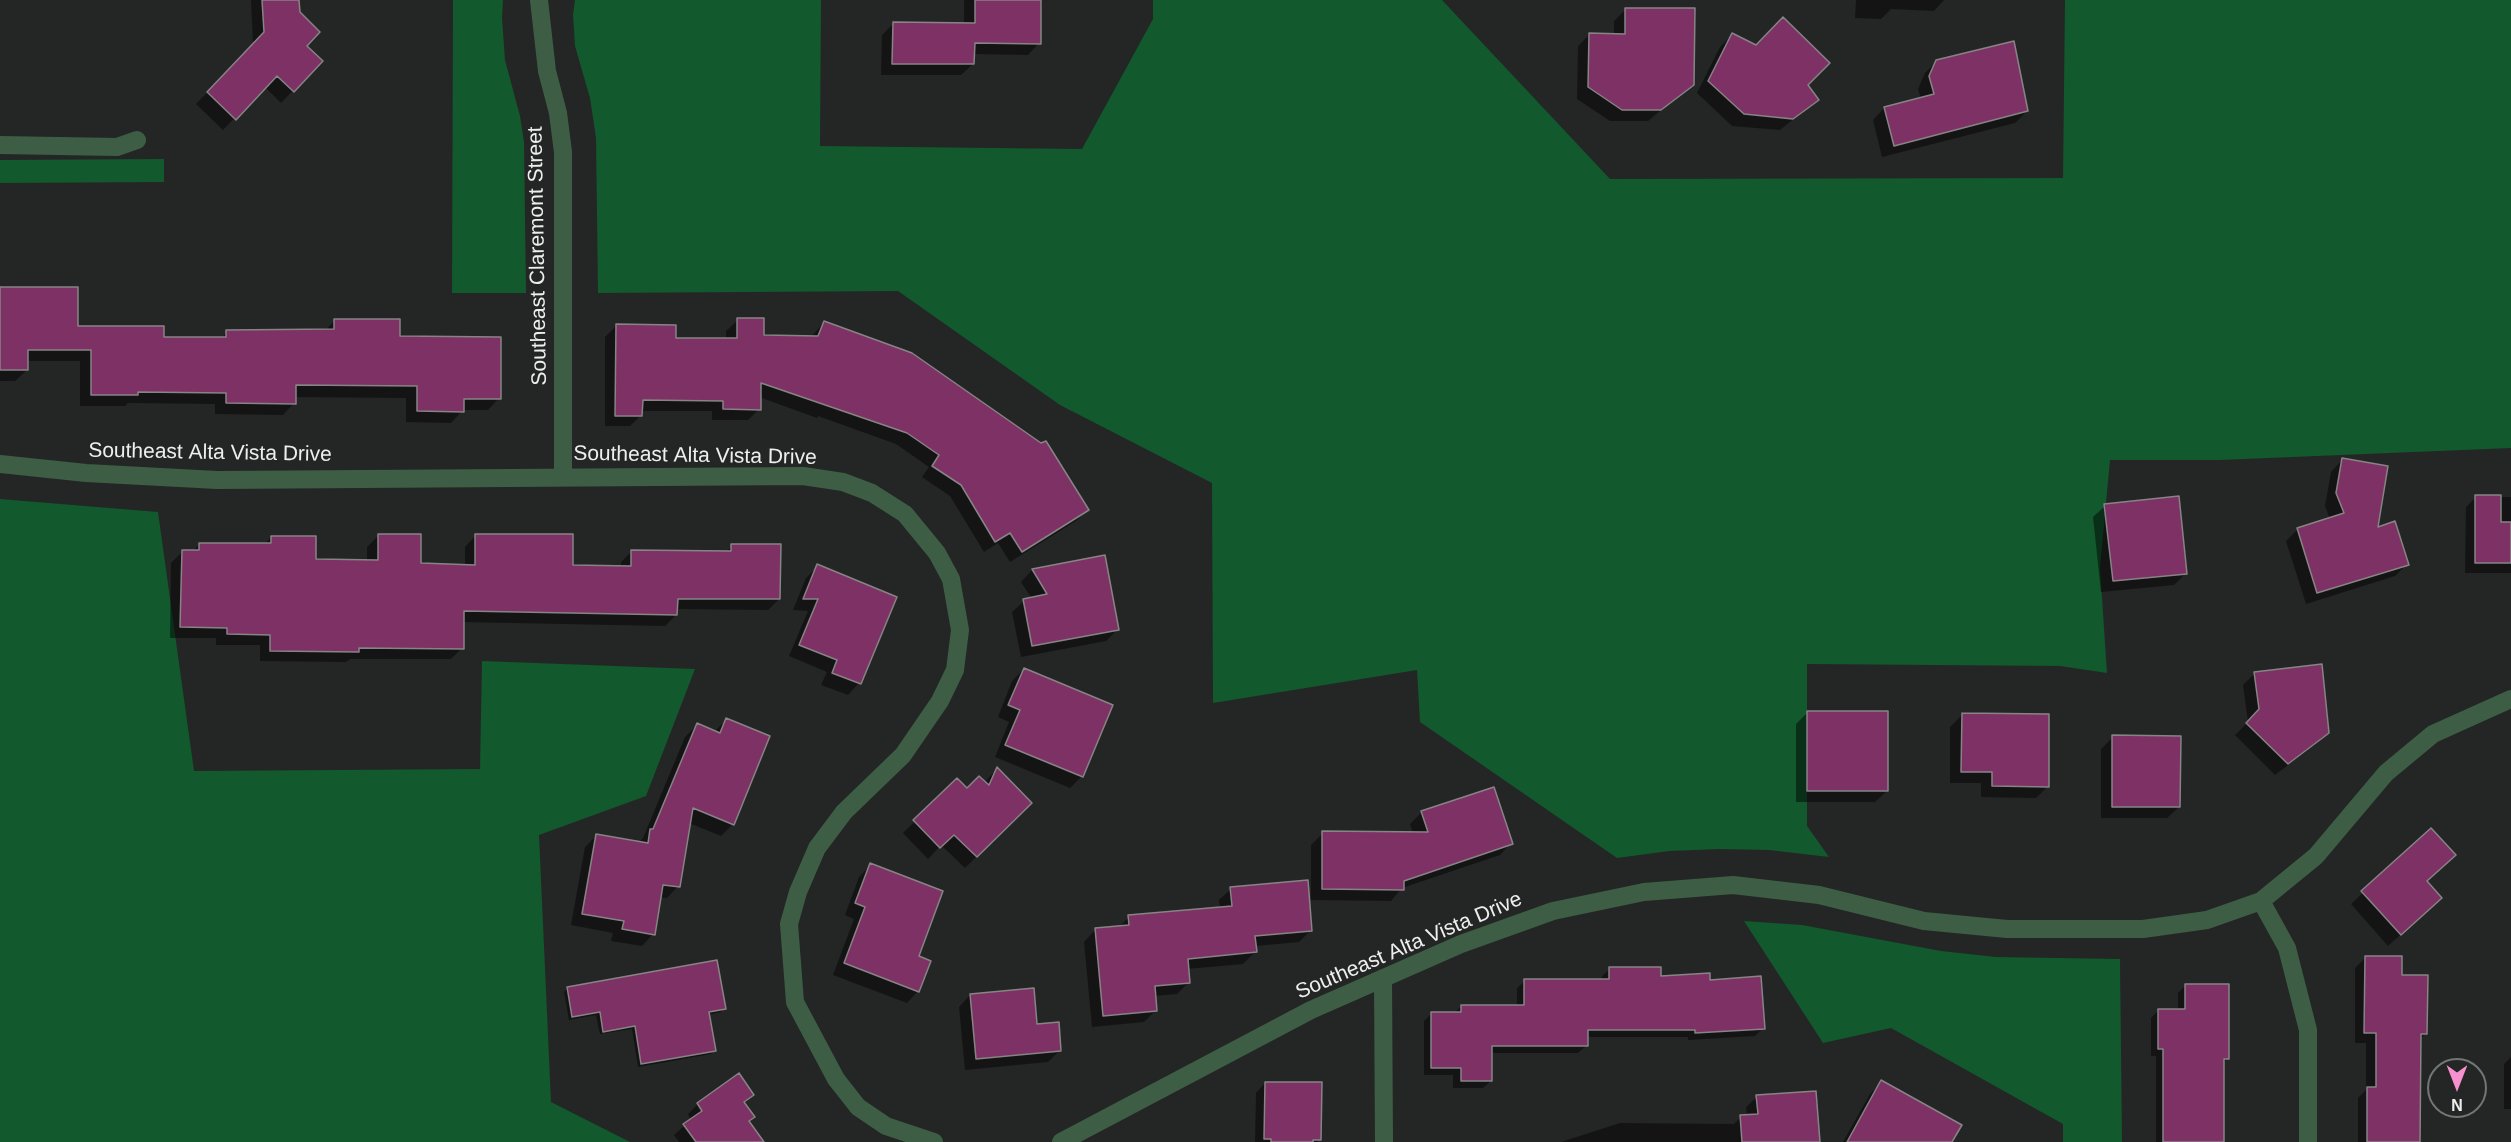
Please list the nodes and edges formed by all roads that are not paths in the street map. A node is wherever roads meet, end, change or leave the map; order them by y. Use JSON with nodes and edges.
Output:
{"nodes":[{"id":1,"x":539,"y":0,"type":"edge"},
{"id":2,"x":137,"y":140,"type":"dead end"},
{"id":3,"x":0,"y":145,"type":"edge"},
{"id":4,"x":0,"y":464,"type":"edge"},
{"id":5,"x":563,"y":477,"type":"junction"},
{"id":6,"x":2511,"y":699,"type":"edge"},
{"id":7,"x":2261,"y":901,"type":"junction"},
{"id":8,"x":1383,"y":978,"type":"junction"},
{"id":9,"x":934,"y":1142,"type":"edge"},
{"id":10,"x":1061,"y":1142,"type":"edge"},
{"id":11,"x":1384,"y":1142,"type":"edge"},
{"id":12,"x":2308,"y":1142,"type":"edge"}],
"edges":[{"from":1,"to":5,"type":"street","name":"Southeast Claremont Street"},
{"from":2,"to":3,"type":"street"},
{"from":4,"to":5,"type":"street","name":"Southeast Alta Vista Drive"},
{"from":5,"to":9,"type":"street","name":"Southeast Alta Vista Drive"},
{"from":6,"to":7,"type":"street","name":"Southeast Alta Vista Drive"},
{"from":7,"to":8,"type":"street","name":"Southeast Alta Vista Drive"},
{"from":7,"to":12,"type":"street"},
{"from":8,"to":10,"type":"street","name":"Southeast Alta Vista Drive"},
{"from":8,"to":11,"type":"street"}]}
